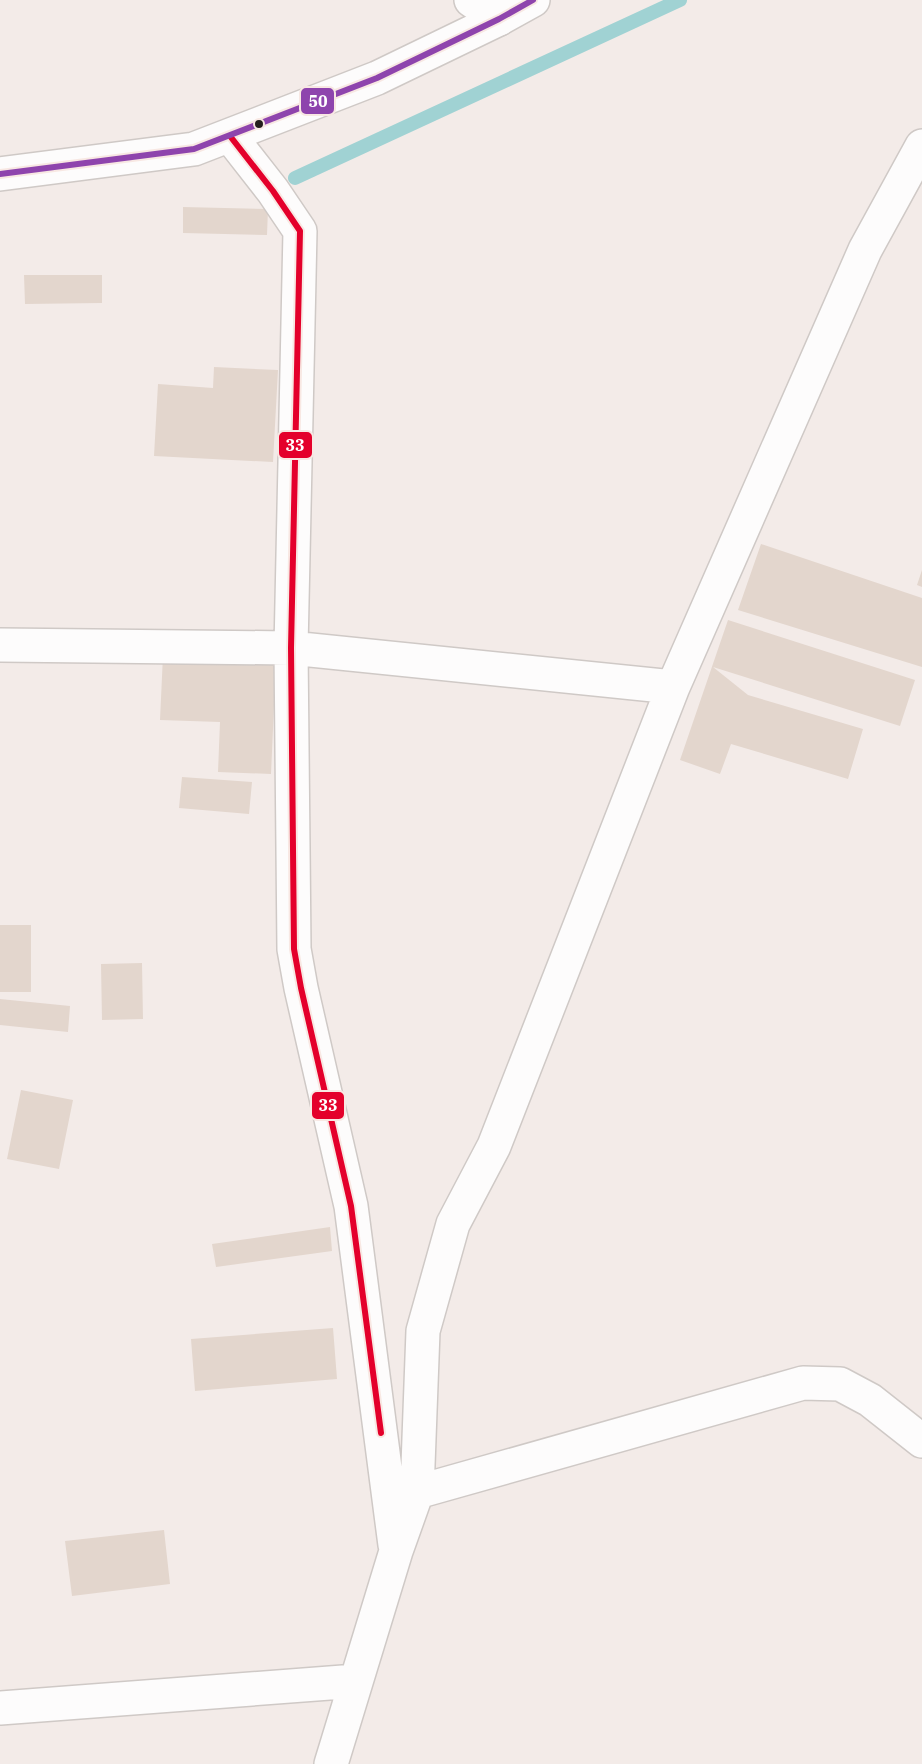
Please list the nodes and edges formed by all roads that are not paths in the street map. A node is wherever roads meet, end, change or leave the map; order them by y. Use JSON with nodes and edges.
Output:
{"nodes":[{"id":1,"x":471,"y":0,"type":"edge"},
{"id":2,"x":532,"y":0,"type":"edge"},
{"id":3,"x":499,"y":19,"type":"junction"},
{"id":4,"x":230,"y":136,"type":"junction"},
{"id":5,"x":922,"y":146,"type":"edge"},
{"id":6,"x":0,"y":174,"type":"edge"},
{"id":7,"x":0,"y":645,"type":"edge"},
{"id":8,"x":291,"y":648,"type":"junction"},
{"id":9,"x":673,"y":687,"type":"junction"},
{"id":10,"x":922,"y":1441,"type":"edge"},
{"id":11,"x":417,"y":1492,"type":"junction"},
{"id":12,"x":396,"y":1551,"type":"junction"},
{"id":13,"x":356,"y":1682,"type":"junction"},
{"id":14,"x":0,"y":1708,"type":"edge"},
{"id":15,"x":331,"y":1764,"type":"edge"}],
"edges":[{"from":1,"to":3,"type":"street"},
{"from":2,"to":3,"type":"street"},
{"from":3,"to":4,"type":"street"},
{"from":4,"to":6,"type":"street"},
{"from":4,"to":8,"type":"street"},
{"from":5,"to":9,"type":"street"},
{"from":7,"to":8,"type":"street"},
{"from":8,"to":9,"type":"street"},
{"from":8,"to":12,"type":"street"},
{"from":9,"to":11,"type":"street"},
{"from":10,"to":11,"type":"street"},
{"from":11,"to":12,"type":"street"},
{"from":12,"to":13,"type":"street"},
{"from":13,"to":14,"type":"street"},
{"from":13,"to":15,"type":"street"}]}
